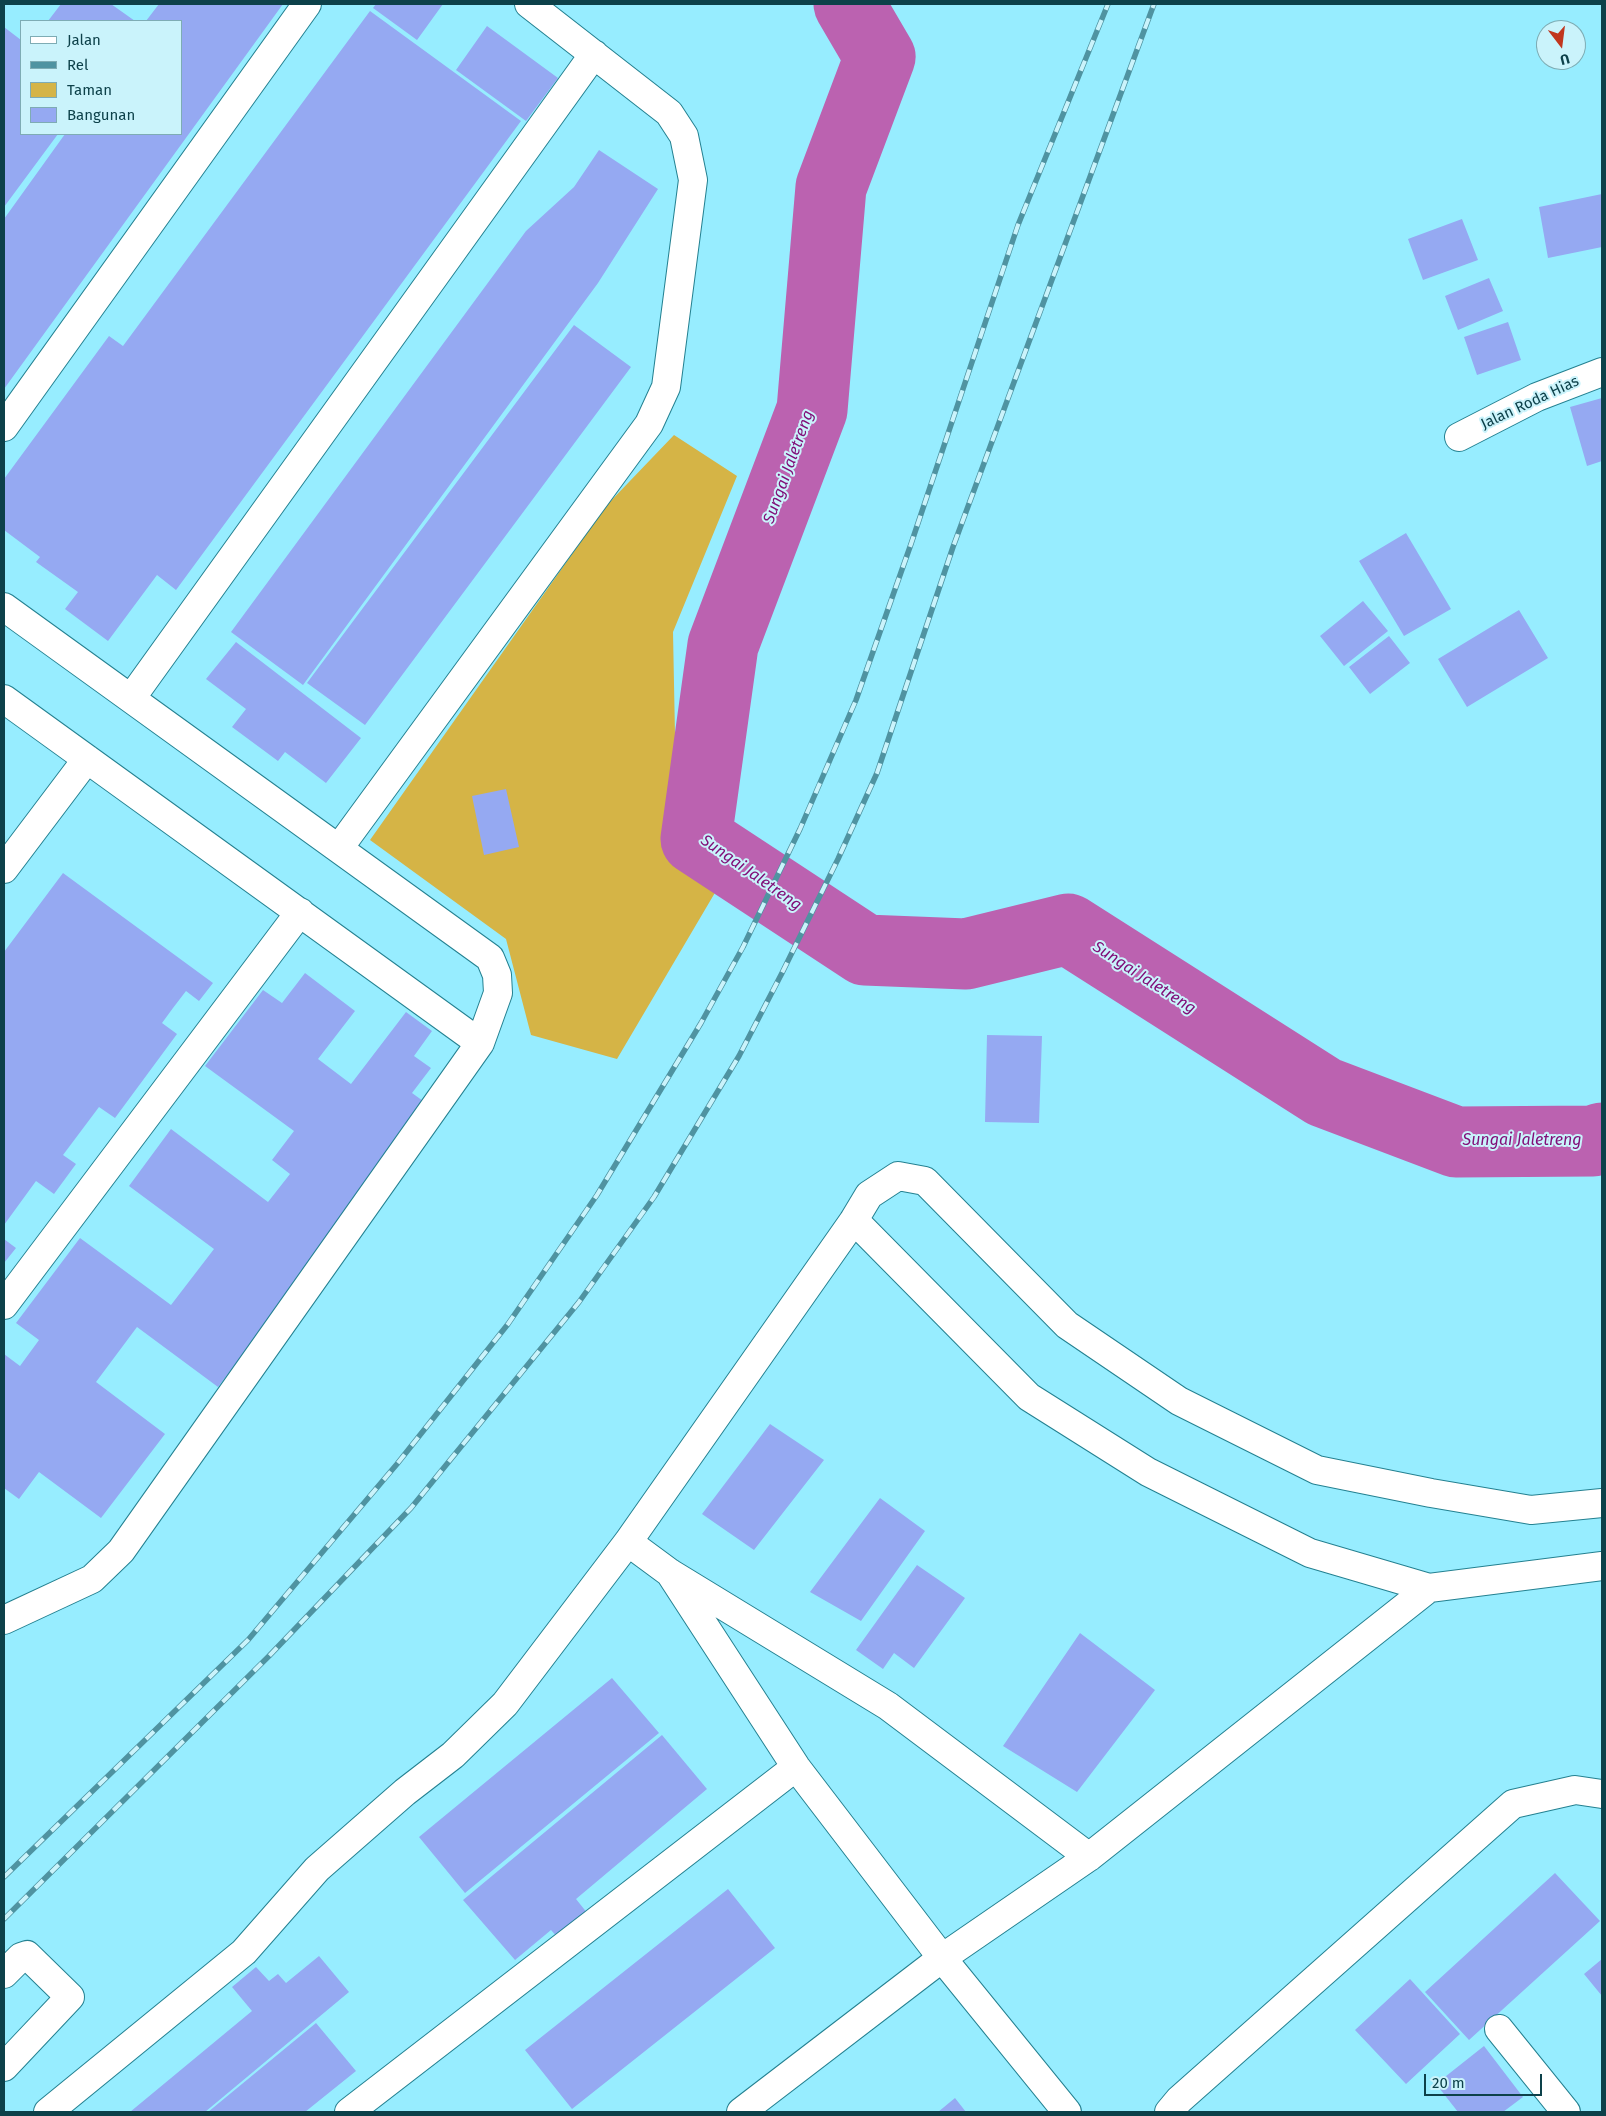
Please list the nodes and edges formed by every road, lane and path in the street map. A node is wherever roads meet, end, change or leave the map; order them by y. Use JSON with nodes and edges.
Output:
{"nodes":[{"id":1,"x":307,"y":4,"type":"edge"},
{"id":2,"x":529,"y":4,"type":"edge"},
{"id":3,"x":594,"y":54,"type":"junction"},
{"id":4,"x":1602,"y":372,"type":"edge"},
{"id":5,"x":4,"y":427,"type":"edge"},
{"id":6,"x":1459,"y":437,"type":"dead end"},
{"id":7,"x":4,"y":607,"type":"edge"},
{"id":8,"x":132,"y":697,"type":"junction"},
{"id":9,"x":4,"y":699,"type":"edge"},
{"id":10,"x":87,"y":759,"type":"junction"},
{"id":11,"x":340,"y":848,"type":"junction"},
{"id":12,"x":4,"y":869,"type":"edge"},
{"id":13,"x":300,"y":912,"type":"junction"},
{"id":14,"x":480,"y":1043,"type":"junction"},
{"id":15,"x":854,"y":1220,"type":"junction"},
{"id":16,"x":4,"y":1305,"type":"edge"},
{"id":17,"x":1602,"y":1503,"type":"edge"},
{"id":18,"x":628,"y":1542,"type":"junction"},
{"id":19,"x":1602,"y":1566,"type":"edge"},
{"id":20,"x":670,"y":1573,"type":"junction"},
{"id":21,"x":1429,"y":1588,"type":"junction"},
{"id":22,"x":4,"y":1620,"type":"edge"},
{"id":23,"x":796,"y":1767,"type":"junction"},
{"id":24,"x":1602,"y":1794,"type":"edge"},
{"id":25,"x":1089,"y":1857,"type":"junction"},
{"id":26,"x":942,"y":1958,"type":"junction"},
{"id":27,"x":4,"y":1974,"type":"edge"},
{"id":28,"x":1500,"y":2029,"type":"dead end"},
{"id":29,"x":4,"y":2067,"type":"edge"},
{"id":30,"x":1179,"y":2108,"type":"edge"},
{"id":31,"x":48,"y":2112,"type":"edge"},
{"id":32,"x":349,"y":2112,"type":"edge"},
{"id":33,"x":741,"y":2112,"type":"edge"},
{"id":34,"x":1067,"y":2112,"type":"edge"},
{"id":35,"x":1566,"y":2112,"type":"edge"}],
"edges":[{"from":1,"to":5,"type":"street"},
{"from":2,"to":3,"type":"street"},
{"from":3,"to":8,"type":"street"},
{"from":3,"to":11,"type":"street"},
{"from":4,"to":6,"type":"street","name":"Jalan Roda Hias"},
{"from":7,"to":8,"type":"street"},
{"from":8,"to":11,"type":"street"},
{"from":9,"to":10,"type":"street"},
{"from":10,"to":12,"type":"street"},
{"from":10,"to":13,"type":"street"},
{"from":11,"to":14,"type":"street"},
{"from":13,"to":14,"type":"street"},
{"from":13,"to":16,"type":"street"},
{"from":14,"to":22,"type":"street"},
{"from":15,"to":17,"type":"street"},
{"from":15,"to":18,"type":"street"},
{"from":15,"to":21,"type":"street"},
{"from":18,"to":20,"type":"street"},
{"from":18,"to":31,"type":"street"},
{"from":19,"to":21,"type":"street"},
{"from":20,"to":23,"type":"street"},
{"from":20,"to":25,"type":"street"},
{"from":21,"to":25,"type":"street"},
{"from":23,"to":26,"type":"street"},
{"from":23,"to":32,"type":"street"},
{"from":24,"to":30,"type":"street"},
{"from":25,"to":26,"type":"street"},
{"from":26,"to":33,"type":"street"},
{"from":26,"to":34,"type":"street"},
{"from":27,"to":29,"type":"street"},
{"from":28,"to":35,"type":"street"}]}
